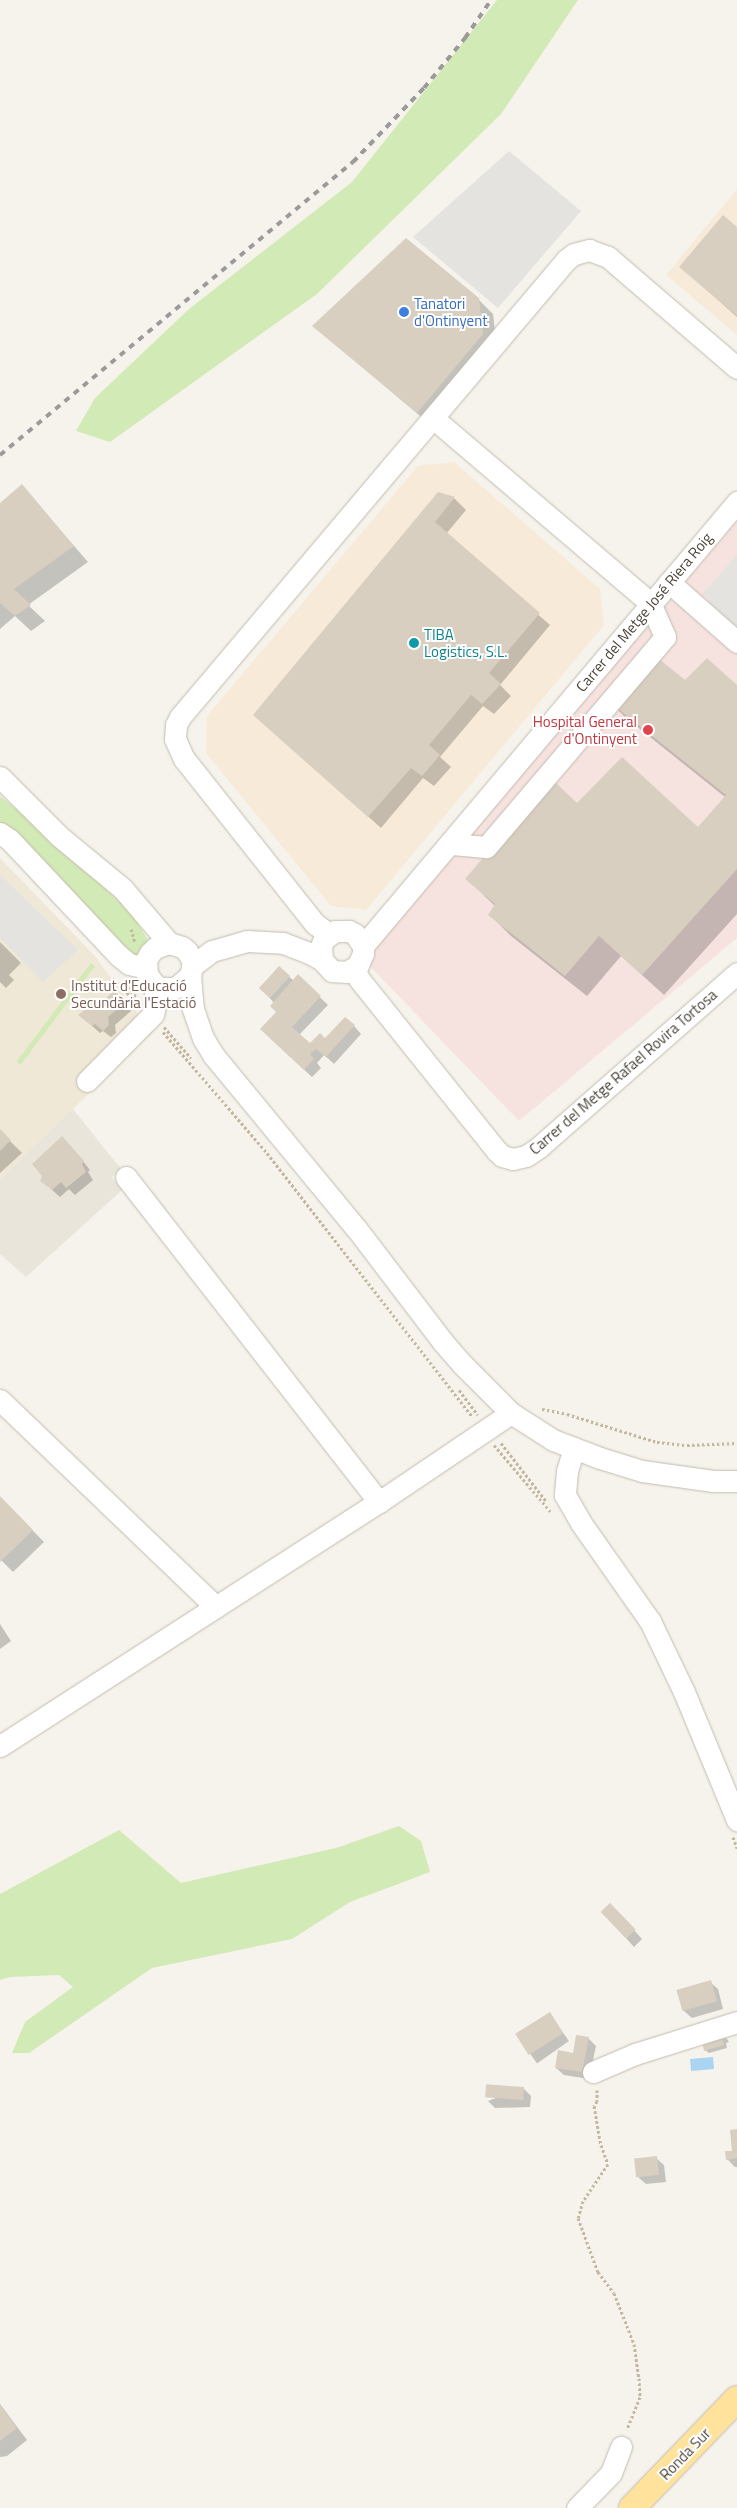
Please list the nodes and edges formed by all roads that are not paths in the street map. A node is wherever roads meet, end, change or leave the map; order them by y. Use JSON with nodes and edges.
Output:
{"nodes":[{"id":1,"x":737,"y":368,"type":"edge"},
{"id":2,"x":433,"y":418,"type":"junction"},
{"id":3,"x":737,"y":502,"type":"edge"},
{"id":4,"x":669,"y":582,"type":"junction"},
{"id":5,"x":650,"y":604,"type":"junction"},
{"id":6,"x":737,"y":642,"type":"edge"},
{"id":7,"x":1,"y":779,"type":"edge"},
{"id":8,"x":0,"y":833,"type":"edge"},
{"id":9,"x":449,"y":844,"type":"junction"},
{"id":10,"x":357,"y":939,"type":"junction"},
{"id":11,"x":320,"y":943,"type":"junction"},
{"id":12,"x":175,"y":957,"type":"junction"},
{"id":13,"x":354,"y":969,"type":"junction"},
{"id":14,"x":737,"y":973,"type":"edge"},
{"id":15,"x":150,"y":976,"type":"junction"},
{"id":16,"x":87,"y":1081,"type":"dead end"},
{"id":17,"x":126,"y":1177,"type":"dead end"},
{"id":18,"x":0,"y":1400,"type":"edge"},
{"id":19,"x":512,"y":1413,"type":"junction"},
{"id":20,"x":574,"y":1448,"type":"junction"},
{"id":21,"x":737,"y":1481,"type":"edge"},
{"id":22,"x":379,"y":1502,"type":"junction"},
{"id":23,"x":216,"y":1607,"type":"junction"},
{"id":24,"x":0,"y":1746,"type":"edge"},
{"id":25,"x":734,"y":1825,"type":"edge"},
{"id":26,"x":737,"y":2022,"type":"edge"},
{"id":27,"x":593,"y":2072,"type":"road end"},
{"id":28,"x":737,"y":2399,"type":"edge"},
{"id":29,"x":737,"y":2422,"type":"edge"},
{"id":30,"x":620,"y":2447,"type":"road end"},
{"id":31,"x":577,"y":2508,"type":"edge"},
{"id":32,"x":632,"y":2508,"type":"edge"},
{"id":33,"x":646,"y":2508,"type":"edge"}],
"edges":[{"from":1,"to":2,"type":"street"},
{"from":2,"to":5,"type":"street"},
{"from":2,"to":11,"type":"street"},
{"from":3,"to":4,"type":"street","name":"Carrer del Metge José Riera Roig"},
{"from":4,"to":5,"type":"street","name":"Carrer del Metge José Riera Roig"},
{"from":4,"to":6,"type":"street"},
{"from":5,"to":9,"type":"street","name":"Carrer del Metge José Riera Roig"},
{"from":5,"to":9,"type":"street"},
{"from":7,"to":12,"type":"street"},
{"from":8,"to":15,"type":"street"},
{"from":9,"to":10,"type":"street","name":"Carrer del Metge José Riera Roig"},
{"from":10,"to":11,"type":"street"},
{"from":10,"to":13,"type":"street"},
{"from":11,"to":12,"type":"street"},
{"from":11,"to":13,"type":"street"},
{"from":12,"to":15,"type":"street"},
{"from":12,"to":15,"type":"street"},
{"from":12,"to":19,"type":"street"},
{"from":13,"to":14,"type":"street","name":"Carrer del Metge Rafael Rovira Tortosa"},
{"from":15,"to":16,"type":"street"},
{"from":17,"to":22,"type":"street"},
{"from":18,"to":23,"type":"street"},
{"from":19,"to":20,"type":"street"},
{"from":19,"to":22,"type":"street"},
{"from":20,"to":21,"type":"street"},
{"from":20,"to":25,"type":"street"},
{"from":22,"to":23,"type":"street"},
{"from":23,"to":24,"type":"street"},
{"from":26,"to":27,"type":"street"},
{"from":28,"to":32,"type":"main road","name":"Ronda Sur"},
{"from":29,"to":33,"type":"main road","name":"Ronda Sur"},
{"from":30,"to":31,"type":"street"}]}
